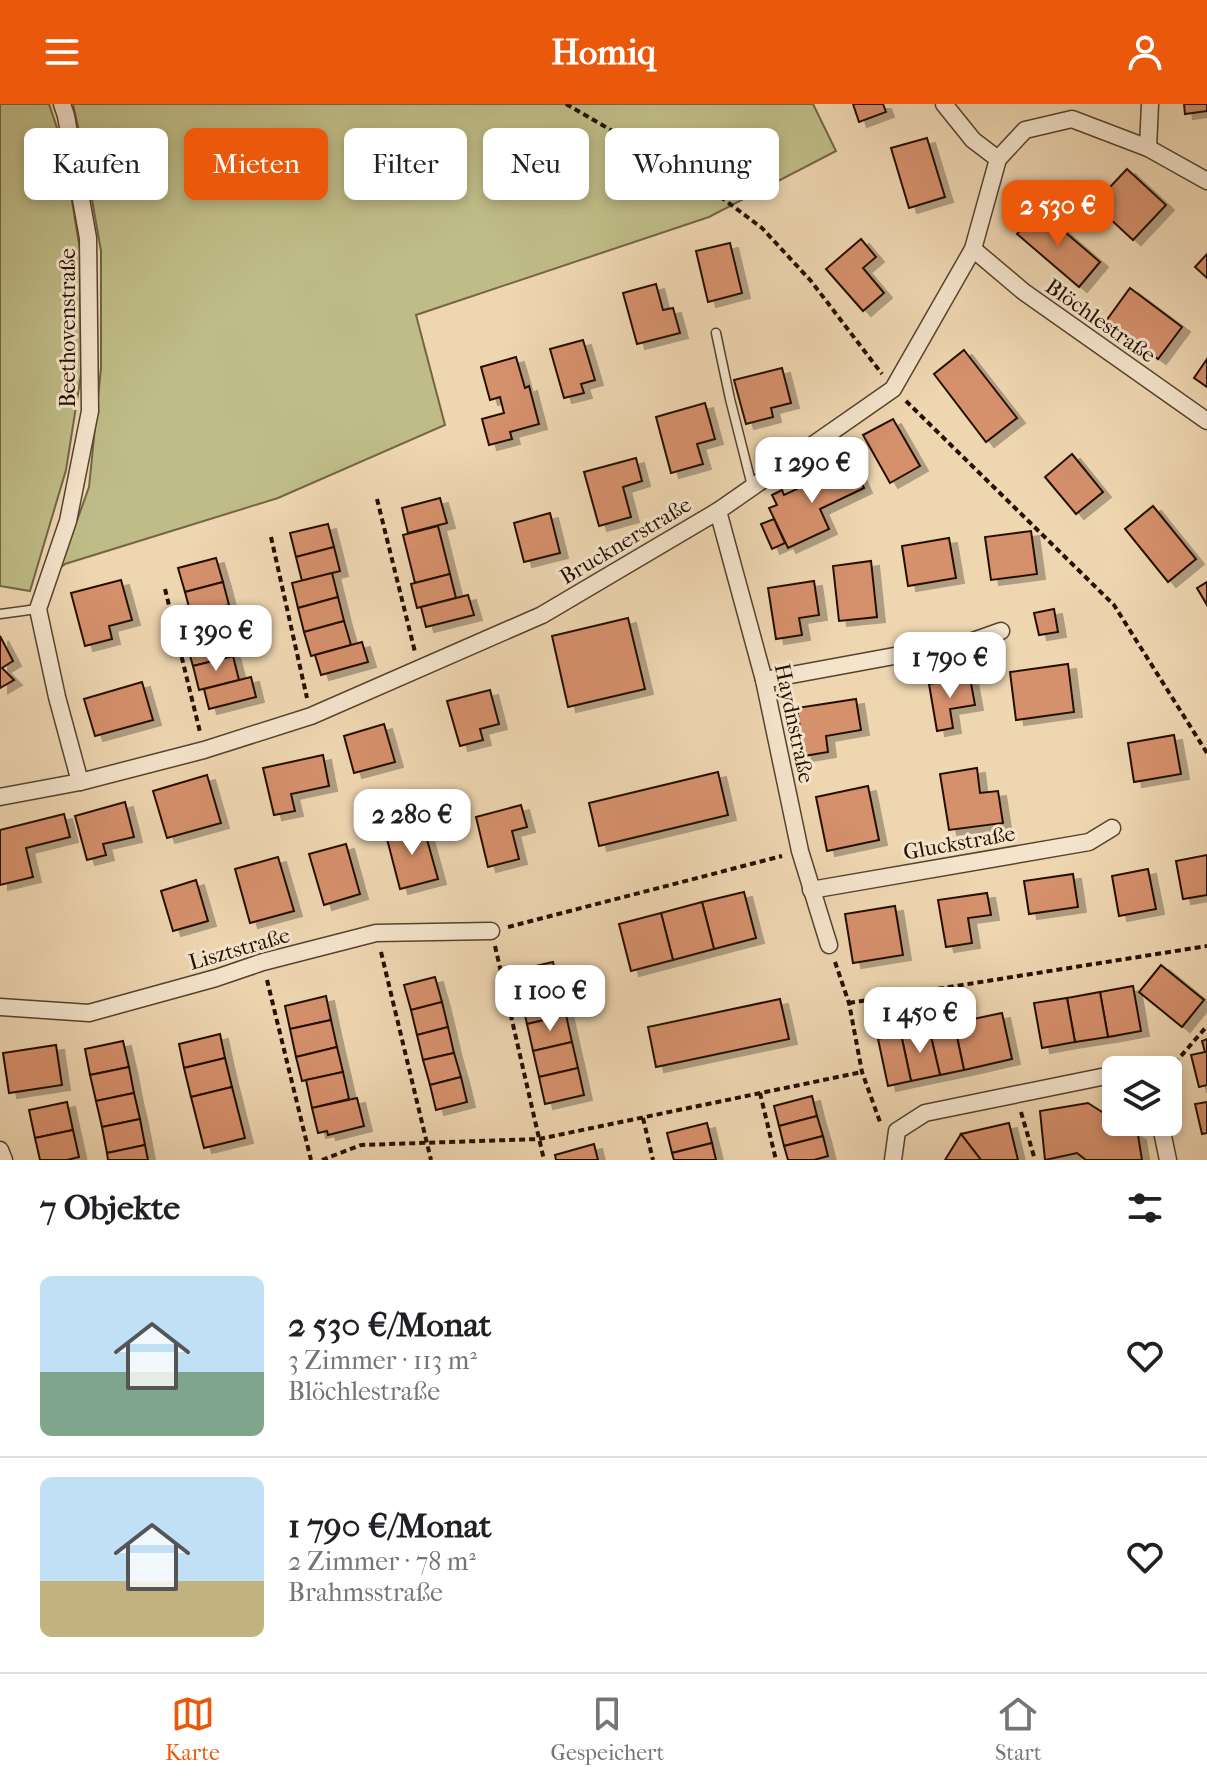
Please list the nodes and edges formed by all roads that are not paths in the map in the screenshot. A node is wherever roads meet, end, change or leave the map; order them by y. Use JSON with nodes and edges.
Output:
{"nodes":[{"id":1,"x":62,"y":104,"type":"edge"},
{"id":2,"x":944,"y":104,"type":"edge"},
{"id":3,"x":1150,"y":104,"type":"edge"},
{"id":4,"x":1148,"y":148,"type":"junction"},
{"id":5,"x":998,"y":159,"type":"junction"},
{"id":6,"x":1207,"y":181,"type":"edge"},
{"id":7,"x":973,"y":249,"type":"junction"},
{"id":8,"x":716,"y":333,"type":"dead end"},
{"id":9,"x":1207,"y":421,"type":"edge"},
{"id":10,"x":752,"y":487,"type":"junction"},
{"id":11,"x":718,"y":511,"type":"junction"},
{"id":12,"x":38,"y":609,"type":"junction"},
{"id":13,"x":0,"y":614,"type":"edge"},
{"id":14,"x":1001,"y":631,"type":"dead end"},
{"id":15,"x":764,"y":680,"type":"junction"},
{"id":16,"x":80,"y":782,"type":"junction"},
{"id":17,"x":0,"y":797,"type":"edge"},
{"id":18,"x":1112,"y":828,"type":"dead end"},
{"id":19,"x":811,"y":890,"type":"junction"},
{"id":20,"x":491,"y":931,"type":"road end"},
{"id":21,"x":829,"y":945,"type":"road end"},
{"id":22,"x":0,"y":1007,"type":"edge"},
{"id":23,"x":1102,"y":1077,"type":"edge"},
{"id":24,"x":1163,"y":1136,"type":"edge"},
{"id":25,"x":0,"y":1150,"type":"edge"},
{"id":26,"x":4,"y":1160,"type":"edge"},
{"id":27,"x":893,"y":1160,"type":"edge"},
{"id":28,"x":1168,"y":1160,"type":"edge"}],
"edges":[{"from":1,"to":12,"type":"street","name":"Beethovenstraße"},
{"from":2,"to":5,"type":"street"},
{"from":3,"to":4,"type":"street"},
{"from":4,"to":5,"type":"street","name":"Brucknerstraße"},
{"from":4,"to":6,"type":"street","name":"Brucknerstraße"},
{"from":5,"to":7,"type":"street","name":"Brucknerstraße"},
{"from":7,"to":9,"type":"street","name":"Blöchlestraße"},
{"from":7,"to":10,"type":"street","name":"Brucknerstraße"},
{"from":8,"to":10,"type":"lane"},
{"from":10,"to":11,"type":"street","name":"Brucknerstraße"},
{"from":11,"to":15,"type":"street","name":"Haydnstraße"},
{"from":11,"to":16,"type":"street","name":"Brucknerstraße"},
{"from":12,"to":13,"type":"lane"},
{"from":12,"to":16,"type":"street"},
{"from":14,"to":15,"type":"street"},
{"from":15,"to":19,"type":"street","name":"Haydnstraße"},
{"from":16,"to":17,"type":"street","name":"Brucknerstraße"},
{"from":18,"to":19,"type":"street","name":"Gluckstraße"},
{"from":19,"to":21,"type":"street","name":"Haydnstraße"},
{"from":20,"to":22,"type":"street","name":"Lisztstraße"},
{"from":23,"to":27,"type":"street"},
{"from":24,"to":28,"type":"street"},
{"from":25,"to":26,"type":"street"}]}
